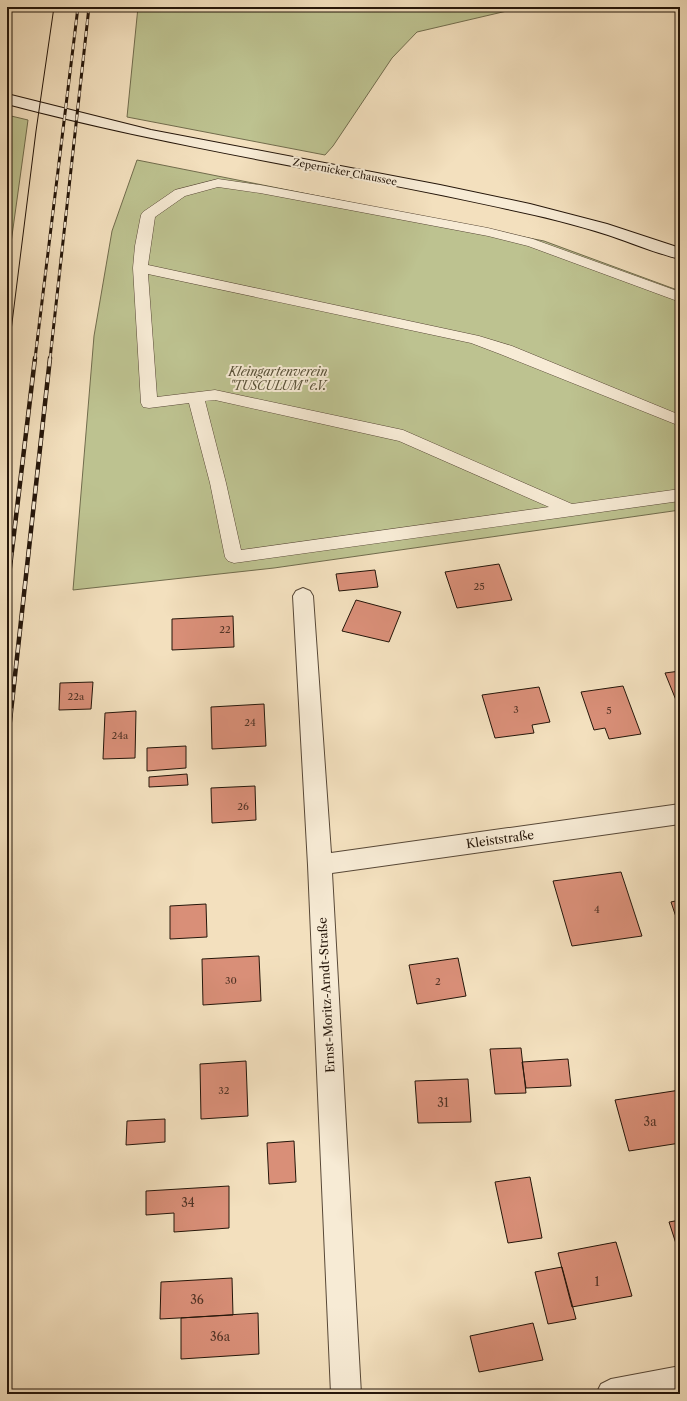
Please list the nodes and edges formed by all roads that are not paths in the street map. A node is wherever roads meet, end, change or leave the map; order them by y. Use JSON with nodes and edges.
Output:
{"nodes":[{"id":1,"x":7,"y":99,"type":"edge"},
{"id":2,"x":680,"y":254,"type":"edge"},
{"id":3,"x":140,"y":268,"type":"junction"},
{"id":4,"x":680,"y":297,"type":"edge"},
{"id":5,"x":196,"y":397,"type":"junction"},
{"id":6,"x":680,"y":421,"type":"edge"},
{"id":7,"x":680,"y":495,"type":"edge"},
{"id":8,"x":570,"y":510,"type":"junction"},
{"id":9,"x":303,"y":596,"type":"dead end"},
{"id":10,"x":680,"y":814,"type":"edge"},
{"id":11,"x":320,"y":865,"type":"junction"},
{"id":12,"x":680,"y":1381,"type":"edge"},
{"id":13,"x":346,"y":1394,"type":"edge"},
{"id":14,"x":611,"y":1394,"type":"edge"}],
"edges":[{"from":1,"to":2,"type":"street","name":"Zepernicker Chaussee"},
{"from":3,"to":4,"type":"lane"},
{"from":3,"to":5,"type":"lane"},
{"from":3,"to":6,"type":"lane"},
{"from":5,"to":8,"type":"lane"},
{"from":5,"to":8,"type":"lane"},
{"from":7,"to":8,"type":"lane"},
{"from":9,"to":11,"type":"street","name":"Ernst-Moritz-Arndt-Straße"},
{"from":10,"to":11,"type":"street","name":"Kleiststraße"},
{"from":11,"to":13,"type":"street","name":"Ernst-Moritz-Arndt-Straße"},
{"from":12,"to":14,"type":"street"}]}
